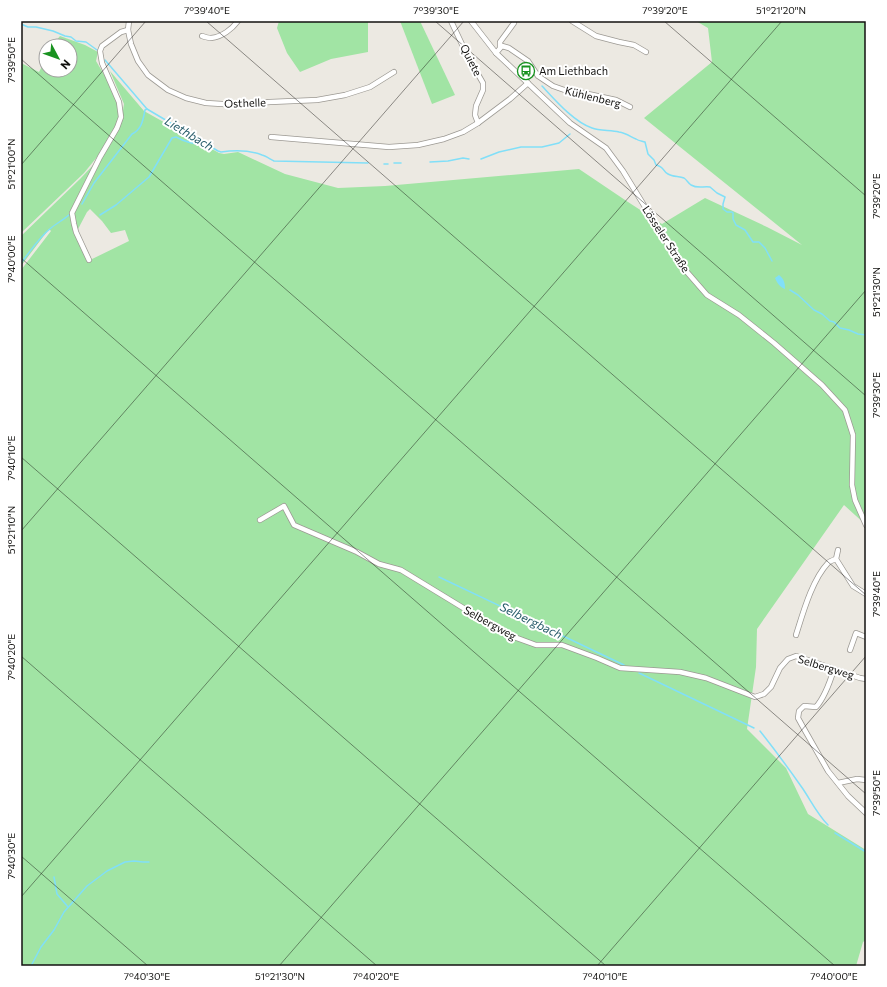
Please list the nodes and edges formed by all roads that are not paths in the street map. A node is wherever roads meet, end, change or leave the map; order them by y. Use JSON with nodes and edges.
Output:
{"nodes":[{"id":1,"x":129,"y":21,"type":"edge"},
{"id":2,"x":238,"y":21,"type":"edge"},
{"id":3,"x":451,"y":21,"type":"edge"},
{"id":4,"x":471,"y":21,"type":"edge"},
{"id":5,"x":572,"y":21,"type":"edge"},
{"id":6,"x":514,"y":23,"type":"dead end"},
{"id":7,"x":128,"y":30,"type":"junction"},
{"id":8,"x":202,"y":36,"type":"dead end"},
{"id":9,"x":500,"y":48,"type":"junction"},
{"id":10,"x":646,"y":52,"type":"dead end"},
{"id":11,"x":496,"y":53,"type":"junction"},
{"id":12,"x":394,"y":72,"type":"dead end"},
{"id":13,"x":528,"y":83,"type":"junction"},
{"id":14,"x":630,"y":107,"type":"dead end"},
{"id":15,"x":478,"y":123,"type":"junction"},
{"id":16,"x":271,"y":137,"type":"dead end"},
{"id":17,"x":89,"y":260,"type":"dead end"},
{"id":18,"x":260,"y":520,"type":"dead end"},
{"id":19,"x":866,"y":525,"type":"edge"},
{"id":20,"x":838,"y":550,"type":"dead end"},
{"id":21,"x":836,"y":559,"type":"junction"},
{"id":22,"x":866,"y":594,"type":"edge"},
{"id":23,"x":796,"y":635,"type":"dead end"},
{"id":24,"x":866,"y":637,"type":"edge"},
{"id":25,"x":850,"y":650,"type":"dead end"},
{"id":26,"x":834,"y":669,"type":"junction"},
{"id":27,"x":866,"y":679,"type":"edge"},
{"id":28,"x":866,"y":780,"type":"edge"},
{"id":29,"x":838,"y":783,"type":"junction"},
{"id":30,"x":866,"y":813,"type":"edge"}],
"edges":[{"from":1,"to":7,"type":"street","name":"Osthelle"},
{"from":2,"to":8,"type":"street"},
{"from":3,"to":15,"type":"street","name":"Quiete"},
{"from":4,"to":11,"type":"street","name":"Lösseler Straße"},
{"from":5,"to":10,"type":"street"},
{"from":6,"to":9,"type":"street"},
{"from":7,"to":12,"type":"street","name":"Osthelle"},
{"from":7,"to":17,"type":"street"},
{"from":9,"to":11,"type":"street"},
{"from":9,"to":14,"type":"street","name":"Kühlenberg"},
{"from":11,"to":13,"type":"street","name":"Lösseler Straße"},
{"from":13,"to":15,"type":"street"},
{"from":13,"to":19,"type":"street","name":"Lösseler Straße"},
{"from":15,"to":16,"type":"street"},
{"from":18,"to":26,"type":"street","name":"Selbergweg"},
{"from":20,"to":21,"type":"street"},
{"from":21,"to":22,"type":"street"},
{"from":21,"to":23,"type":"street"},
{"from":24,"to":25,"type":"street"},
{"from":26,"to":27,"type":"street","name":"Selbergweg"},
{"from":26,"to":29,"type":"street"},
{"from":28,"to":29,"type":"street"},
{"from":29,"to":30,"type":"street"}]}
